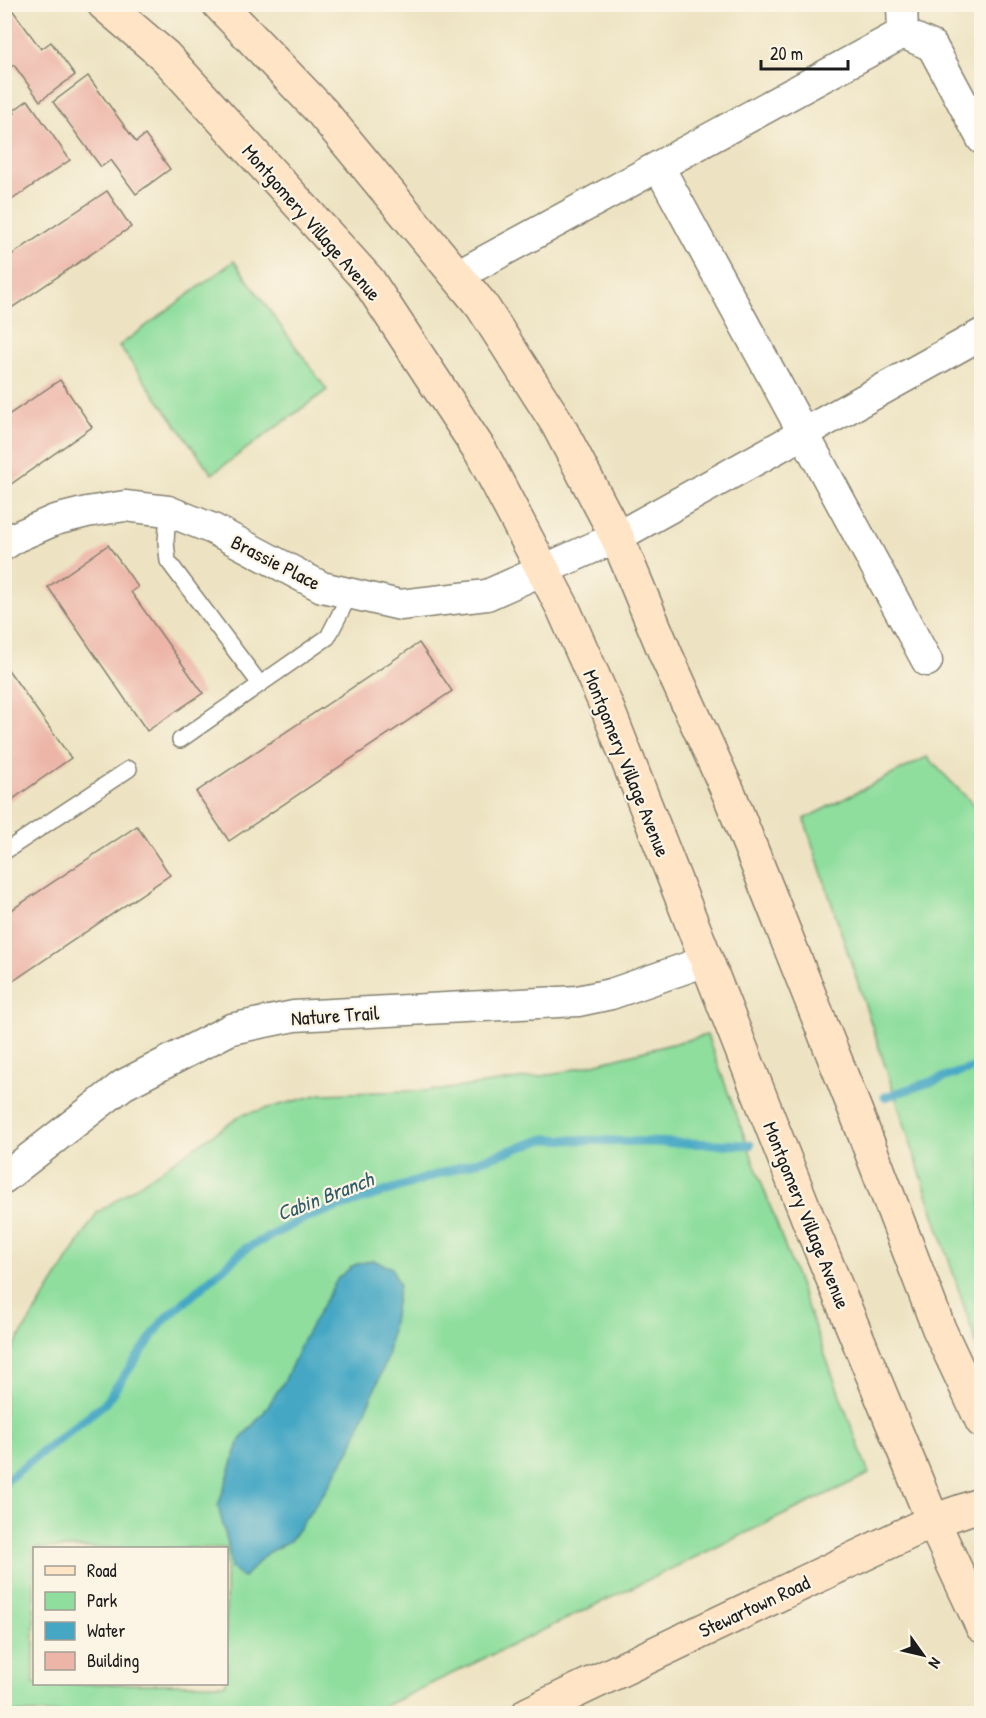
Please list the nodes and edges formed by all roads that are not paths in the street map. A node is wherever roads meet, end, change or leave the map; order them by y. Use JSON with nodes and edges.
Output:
{"nodes":[{"id":1,"x":104,"y":4,"type":"edge"},
{"id":2,"x":219,"y":4,"type":"edge"},
{"id":3,"x":903,"y":19,"type":"edge"},
{"id":4,"x":981,"y":139,"type":"edge"},
{"id":5,"x":658,"y":167,"type":"junction"},
{"id":6,"x":457,"y":276,"type":"junction"},
{"id":7,"x":981,"y":334,"type":"edge"},
{"id":8,"x":803,"y":433,"type":"junction"},
{"id":9,"x":168,"y":511,"type":"junction"},
{"id":10,"x":617,"y":537,"type":"junction"},
{"id":11,"x":4,"y":545,"type":"edge"},
{"id":12,"x":544,"y":570,"type":"junction"},
{"id":13,"x":350,"y":594,"type":"junction"},
{"id":14,"x":927,"y":661,"type":"dead end"},
{"id":15,"x":261,"y":684,"type":"junction"},
{"id":16,"x":180,"y":740,"type":"dead end"},
{"id":17,"x":129,"y":769,"type":"dead end"},
{"id":18,"x":4,"y":852,"type":"edge"},
{"id":19,"x":706,"y":961,"type":"junction"},
{"id":20,"x":4,"y":1178,"type":"edge"},
{"id":21,"x":981,"y":1422,"type":"edge"},
{"id":22,"x":981,"y":1504,"type":"edge"},
{"id":23,"x":933,"y":1521,"type":"junction"},
{"id":24,"x":981,"y":1626,"type":"edge"},
{"id":25,"x":528,"y":1713,"type":"edge"}],
"edges":[{"from":1,"to":12,"type":"main road","name":"Montgomery Village Avenue"},
{"from":2,"to":6,"type":"main road"},
{"from":3,"to":4,"type":"street"},
{"from":3,"to":5,"type":"street"},
{"from":5,"to":6,"type":"street"},
{"from":5,"to":8,"type":"street"},
{"from":6,"to":10,"type":"main road"},
{"from":7,"to":8,"type":"street","name":"Brassie Place"},
{"from":8,"to":10,"type":"street","name":"Brassie Place"},
{"from":8,"to":14,"type":"street"},
{"from":9,"to":11,"type":"street","name":"Brassie Place"},
{"from":9,"to":13,"type":"street","name":"Brassie Place"},
{"from":9,"to":15,"type":"lane"},
{"from":10,"to":12,"type":"street","name":"Brassie Place"},
{"from":10,"to":21,"type":"main road"},
{"from":12,"to":13,"type":"street","name":"Brassie Place"},
{"from":12,"to":19,"type":"main road","name":"Montgomery Village Avenue"},
{"from":13,"to":15,"type":"lane"},
{"from":15,"to":16,"type":"lane"},
{"from":17,"to":18,"type":"lane"},
{"from":19,"to":20,"type":"street","name":"Nature Trail"},
{"from":19,"to":23,"type":"main road","name":"Montgomery Village Avenue"},
{"from":22,"to":23,"type":"main road","name":"Stewartown Road"},
{"from":23,"to":24,"type":"main road","name":"Montgomery Village Avenue"},
{"from":23,"to":25,"type":"main road","name":"Stewartown Road"}]}
